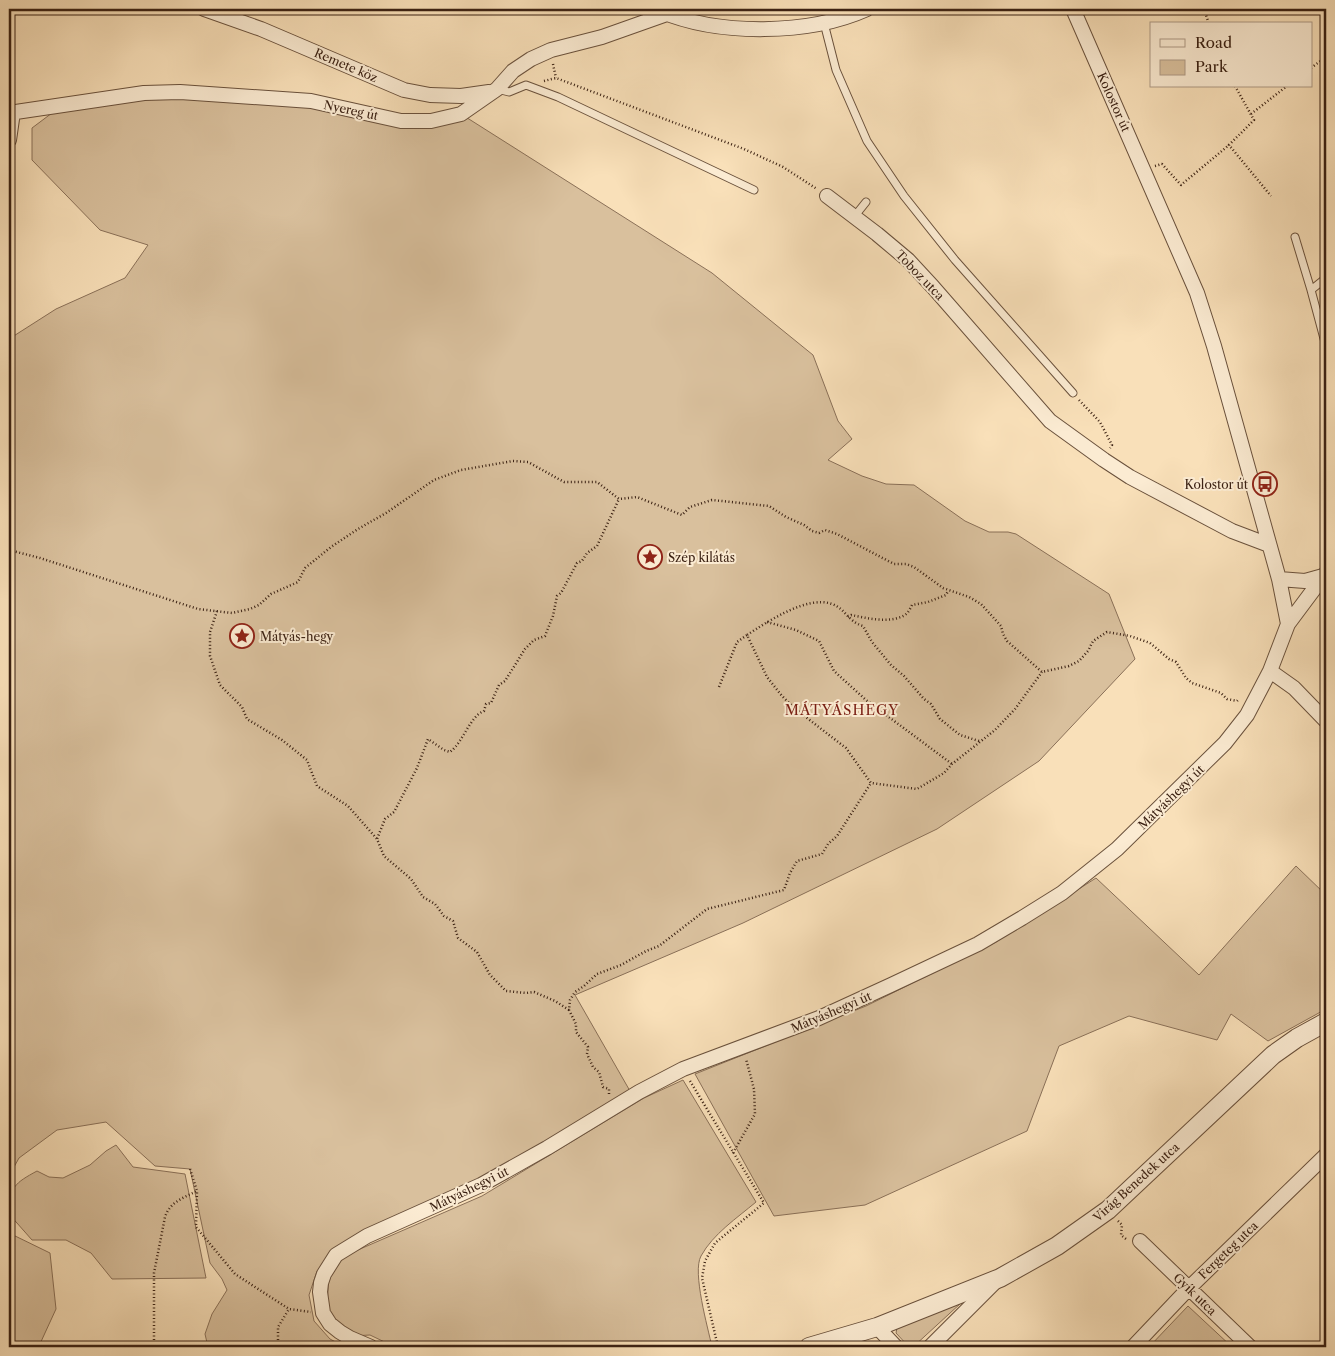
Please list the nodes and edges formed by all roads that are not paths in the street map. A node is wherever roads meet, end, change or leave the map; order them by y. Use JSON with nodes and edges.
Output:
{"nodes":[{"id":1,"x":204,"y":9,"type":"edge"},
{"id":2,"x":867,"y":9,"type":"edge"},
{"id":3,"x":1072,"y":9,"type":"edge"},
{"id":4,"x":661,"y":11,"type":"edge"},
{"id":5,"x":824,"y":23,"type":"junction"},
{"id":6,"x":494,"y":90,"type":"junction"},
{"id":7,"x":11,"y":113,"type":"edge"},
{"id":8,"x":9,"y":140,"type":"edge"},
{"id":9,"x":754,"y":190,"type":"dead end"},
{"id":10,"x":827,"y":196,"type":"road end"},
{"id":11,"x":866,"y":202,"type":"dead end"},
{"id":12,"x":854,"y":217,"type":"junction"},
{"id":13,"x":1296,"y":238,"type":"dead end"},
{"id":14,"x":1326,"y":278,"type":"edge"},
{"id":15,"x":1311,"y":290,"type":"junction"},
{"id":16,"x":1326,"y":346,"type":"edge"},
{"id":17,"x":1073,"y":394,"type":"road end"},
{"id":18,"x":1269,"y":546,"type":"junction"},
{"id":19,"x":1324,"y":574,"type":"edge"},
{"id":20,"x":1279,"y":580,"type":"junction"},
{"id":21,"x":1288,"y":624,"type":"junction"},
{"id":22,"x":1270,"y":671,"type":"junction"},
{"id":23,"x":1326,"y":721,"type":"edge"},
{"id":24,"x":1326,"y":1022,"type":"edge"},
{"id":25,"x":1326,"y":1155,"type":"edge"},
{"id":26,"x":1140,"y":1241,"type":"dead end"},
{"id":27,"x":1000,"y":1278,"type":"junction"},
{"id":28,"x":1189,"y":1288,"type":"junction"},
{"id":29,"x":877,"y":1327,"type":"junction"},
{"id":30,"x":371,"y":1347,"type":"edge"},
{"id":31,"x":809,"y":1347,"type":"edge"},
{"id":32,"x":896,"y":1347,"type":"edge"},
{"id":33,"x":930,"y":1347,"type":"edge"},
{"id":34,"x":1133,"y":1347,"type":"edge"},
{"id":35,"x":1250,"y":1347,"type":"edge"}],
"edges":[{"from":1,"to":6,"type":"street","name":"Remete köz"},
{"from":2,"to":5,"type":"street"},
{"from":3,"to":18,"type":"street","name":"Kolostor út"},
{"from":4,"to":5,"type":"street"},
{"from":4,"to":6,"type":"street","name":"Nyereg út"},
{"from":5,"to":17,"type":"lane"},
{"from":6,"to":7,"type":"street","name":"Nyereg út"},
{"from":6,"to":9,"type":"lane"},
{"from":7,"to":8,"type":"street"},
{"from":10,"to":12,"type":"street","name":"Toboz utca"},
{"from":11,"to":12,"type":"lane"},
{"from":12,"to":18,"type":"street","name":"Toboz utca"},
{"from":13,"to":15,"type":"lane"},
{"from":14,"to":15,"type":"lane"},
{"from":15,"to":16,"type":"lane"},
{"from":18,"to":20,"type":"street","name":"Kolostor út"},
{"from":19,"to":20,"type":"street","name":"Mátyáshegyi út"},
{"from":19,"to":21,"type":"street","name":"Mátyáshegyi út"},
{"from":20,"to":21,"type":"street","name":"Kolostor út"},
{"from":21,"to":22,"type":"street","name":"Mátyáshegyi út"},
{"from":22,"to":23,"type":"street"},
{"from":22,"to":30,"type":"street","name":"Mátyáshegyi út"},
{"from":24,"to":27,"type":"street","name":"Virág Benedek utca"},
{"from":25,"to":28,"type":"street","name":"Fergeteg utca"},
{"from":26,"to":28,"type":"street","name":"Gyík utca"},
{"from":27,"to":29,"type":"street","name":"Virág Benedek utca"},
{"from":27,"to":33,"type":"street"},
{"from":28,"to":34,"type":"street","name":"Fergeteg utca"},
{"from":28,"to":35,"type":"street","name":"Gyík utca"},
{"from":29,"to":31,"type":"street","name":"Virág Benedek utca"},
{"from":29,"to":32,"type":"street"}]}
